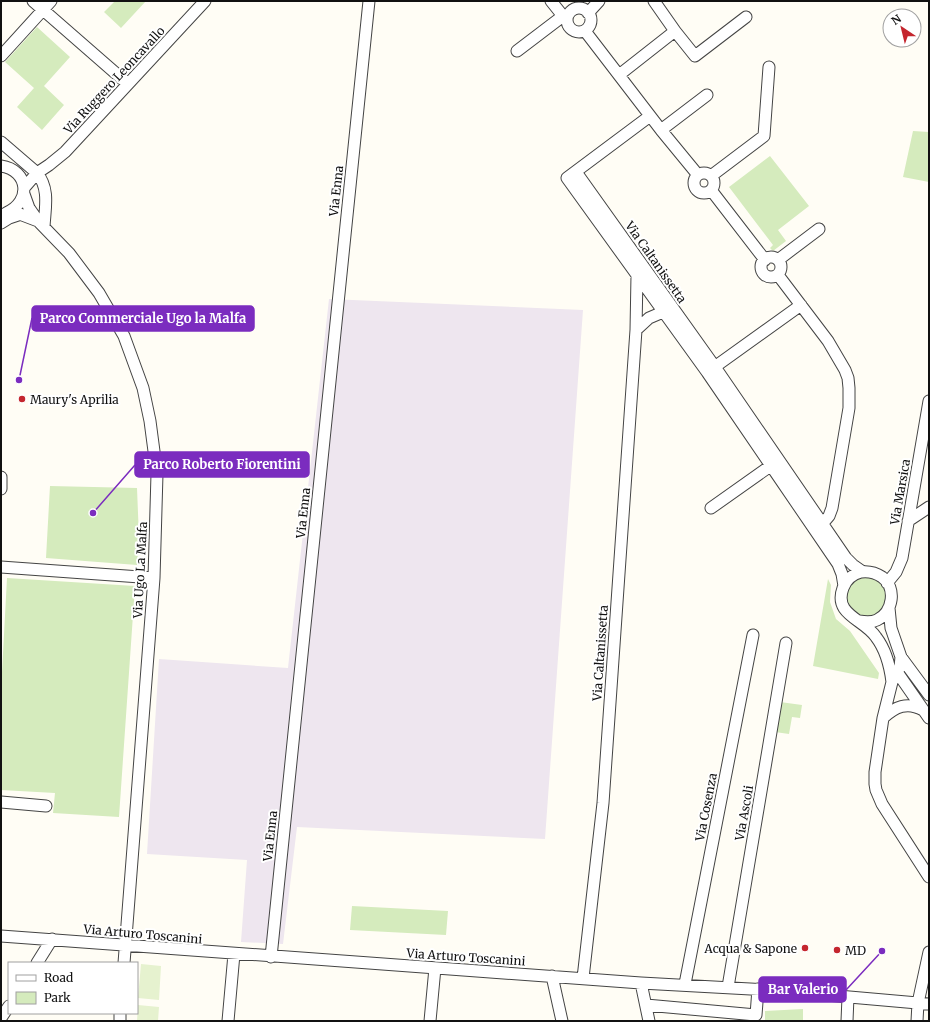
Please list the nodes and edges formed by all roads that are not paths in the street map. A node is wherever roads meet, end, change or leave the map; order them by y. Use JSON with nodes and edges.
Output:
{"nodes":[{"id":1,"x":33,"y":1,"type":"edge"},
{"id":2,"x":51,"y":1,"type":"edge"},
{"id":3,"x":205,"y":1,"type":"edge"},
{"id":4,"x":369,"y":1,"type":"edge"},
{"id":5,"x":551,"y":1,"type":"edge"},
{"id":6,"x":599,"y":1,"type":"edge"},
{"id":7,"x":658,"y":2,"type":"edge"},
{"id":8,"x":43,"y":10,"type":"junction"},
{"id":9,"x":588,"y":13,"type":"junction"},
{"id":10,"x":746,"y":17,"type":"dead end"},
{"id":11,"x":565,"y":18,"type":"junction"},
{"id":12,"x":585,"y":30,"type":"junction"},
{"id":13,"x":675,"y":31,"type":"junction"},
{"id":14,"x":517,"y":51,"type":"dead end"},
{"id":15,"x":1,"y":56,"type":"edge"},
{"id":16,"x":769,"y":67,"type":"dead end"},
{"id":17,"x":619,"y":75,"type":"junction"},
{"id":18,"x":128,"y":84,"type":"junction"},
{"id":19,"x":707,"y":95,"type":"dead end"},
{"id":20,"x":650,"y":116,"type":"junction"},
{"id":21,"x":661,"y":130,"type":"junction"},
{"id":22,"x":1,"y":142,"type":"edge"},
{"id":23,"x":1,"y":166,"type":"edge"},
{"id":24,"x":37,"y":173,"type":"junction"},
{"id":25,"x":572,"y":175,"type":"junction"},
{"id":26,"x":698,"y":175,"type":"junction"},
{"id":27,"x":711,"y":176,"type":"junction"},
{"id":28,"x":711,"y":190,"type":"junction"},
{"id":29,"x":24,"y":191,"type":"junction"},
{"id":30,"x":4,"y":213,"type":"edge"},
{"id":31,"x":25,"y":216,"type":"junction"},
{"id":32,"x":1,"y":223,"type":"edge"},
{"id":33,"x":41,"y":224,"type":"junction"},
{"id":34,"x":819,"y":229,"type":"dead end"},
{"id":35,"x":765,"y":260,"type":"junction"},
{"id":36,"x":778,"y":260,"type":"junction"},
{"id":37,"x":637,"y":275,"type":"junction"},
{"id":38,"x":778,"y":275,"type":"junction"},
{"id":39,"x":801,"y":305,"type":"junction"},
{"id":40,"x":663,"y":312,"type":"junction"},
{"id":41,"x":636,"y":330,"type":"junction"},
{"id":42,"x":711,"y":370,"type":"junction"},
{"id":43,"x":929,"y":401,"type":"edge"},
{"id":44,"x":774,"y":463,"type":"junction"},
{"id":45,"x":1,"y":477,"type":"edge"},
{"id":46,"x":1,"y":489,"type":"edge"},
{"id":47,"x":929,"y":507,"type":"edge"},
{"id":48,"x":711,"y":508,"type":"dead end"},
{"id":49,"x":908,"y":521,"type":"junction"},
{"id":50,"x":819,"y":528,"type":"junction"},
{"id":51,"x":1,"y":567,"type":"edge"},
{"id":52,"x":863,"y":572,"type":"junction"},
{"id":53,"x":154,"y":578,"type":"junction"},
{"id":54,"x":887,"y":583,"type":"junction"},
{"id":55,"x":844,"y":586,"type":"junction"},
{"id":56,"x":889,"y":608,"type":"junction"},
{"id":57,"x":858,"y":621,"type":"junction"},
{"id":58,"x":753,"y":635,"type":"dead end"},
{"id":59,"x":786,"y":643,"type":"dead end"},
{"id":60,"x":901,"y":657,"type":"junction"},
{"id":61,"x":895,"y":677,"type":"junction"},
{"id":62,"x":929,"y":695,"type":"edge"},
{"id":63,"x":926,"y":714,"type":"edge"},
{"id":64,"x":883,"y":718,"type":"junction"},
{"id":65,"x":1,"y":802,"type":"edge"},
{"id":66,"x":46,"y":806,"type":"dead end"},
{"id":67,"x":929,"y":877,"type":"edge"},
{"id":68,"x":1,"y":936,"type":"edge"},
{"id":69,"x":52,"y":939,"type":"junction"},
{"id":70,"x":125,"y":945,"type":"junction"},
{"id":71,"x":929,"y":952,"type":"edge"},
{"id":72,"x":234,"y":954,"type":"junction"},
{"id":73,"x":271,"y":957,"type":"junction"},
{"id":74,"x":38,"y":962,"type":"edge"},
{"id":75,"x":124,"y":962,"type":"edge"},
{"id":76,"x":434,"y":968,"type":"junction"},
{"id":77,"x":552,"y":976,"type":"junction"},
{"id":78,"x":583,"y":978,"type":"junction"},
{"id":79,"x":641,"y":983,"type":"junction"},
{"id":80,"x":685,"y":984,"type":"junction"},
{"id":81,"x":728,"y":987,"type":"junction"},
{"id":82,"x":758,"y":989,"type":"junction"},
{"id":83,"x":848,"y":997,"type":"junction"},
{"id":84,"x":926,"y":1003,"type":"edge"},
{"id":85,"x":646,"y":1005,"type":"junction"},
{"id":86,"x":8,"y":1008,"type":"edge"},
{"id":87,"x":1,"y":1018,"type":"edge"},
{"id":88,"x":228,"y":1021,"type":"edge"},
{"id":89,"x":430,"y":1021,"type":"edge"},
{"id":90,"x":562,"y":1021,"type":"edge"},
{"id":91,"x":649,"y":1021,"type":"edge"},
{"id":92,"x":847,"y":1021,"type":"edge"},
{"id":93,"x":917,"y":1021,"type":"edge"}],
"edges":[{"from":1,"to":8,"type":"street"},
{"from":2,"to":8,"type":"street"},
{"from":3,"to":18,"type":"street","name":"Via Ruggero Leoncavallo"},
{"from":4,"to":73,"type":"street","name":"Via Enna"},
{"from":5,"to":11,"type":"street"},
{"from":6,"to":9,"type":"street"},
{"from":7,"to":13,"type":"street"},
{"from":8,"to":15,"type":"street"},
{"from":8,"to":18,"type":"street"},
{"from":9,"to":11,"type":"street"},
{"from":9,"to":12,"type":"street"},
{"from":10,"to":13,"type":"street"},
{"from":11,"to":12,"type":"street"},
{"from":11,"to":14,"type":"street"},
{"from":12,"to":17,"type":"street"},
{"from":13,"to":17,"type":"street"},
{"from":16,"to":27,"type":"street"},
{"from":17,"to":20,"type":"street"},
{"from":18,"to":24,"type":"street","name":"Via Ruggero Leoncavallo"},
{"from":19,"to":21,"type":"street"},
{"from":20,"to":21,"type":"street"},
{"from":20,"to":25,"type":"street"},
{"from":21,"to":26,"type":"street"},
{"from":22,"to":24,"type":"street"},
{"from":23,"to":29,"type":"street","name":"Via Ugo La Malfa"},
{"from":24,"to":29,"type":"street","name":"Via Ugo La Malfa"},
{"from":24,"to":33,"type":"street"},
{"from":25,"to":37,"type":"street","name":"Via Caltanissetta"},
{"from":25,"to":42,"type":"street","name":"Via Caltanissetta"},
{"from":26,"to":27,"type":"street"},
{"from":26,"to":28,"type":"street"},
{"from":27,"to":28,"type":"street"},
{"from":28,"to":35,"type":"street"},
{"from":29,"to":30,"type":"street","name":"Via Ugo La Malfa"},
{"from":29,"to":33,"type":"street","name":"Via Ugo La Malfa"},
{"from":30,"to":31,"type":"street","name":"Via Ugo La Malfa"},
{"from":31,"to":32,"type":"street"},
{"from":31,"to":33,"type":"street","name":"Via Ugo La Malfa"},
{"from":33,"to":53,"type":"street","name":"Via Ugo La Malfa"},
{"from":34,"to":36,"type":"street"},
{"from":35,"to":36,"type":"street"},
{"from":35,"to":38,"type":"street"},
{"from":36,"to":38,"type":"street"},
{"from":37,"to":40,"type":"street","name":"Via Caltanissetta"},
{"from":37,"to":41,"type":"street","name":"Via Caltanissetta"},
{"from":38,"to":39,"type":"street"},
{"from":39,"to":42,"type":"street"},
{"from":39,"to":50,"type":"street"},
{"from":40,"to":41,"type":"street","name":"Via Caltanissetta"},
{"from":40,"to":42,"type":"street","name":"Via Caltanissetta"},
{"from":41,"to":78,"type":"street","name":"Via Caltanissetta"},
{"from":42,"to":44,"type":"street","name":"Via Caltanissetta"},
{"from":43,"to":49,"type":"street","name":"Via Marsica"},
{"from":44,"to":48,"type":"street"},
{"from":44,"to":50,"type":"street","name":"Via Caltanissetta"},
{"from":45,"to":46,"type":"street"},
{"from":47,"to":49,"type":"street"},
{"from":49,"to":54,"type":"street","name":"Via Marsica"},
{"from":50,"to":52,"type":"street","name":"Via Caltanissetta"},
{"from":50,"to":55,"type":"street","name":"Via Caltanissetta"},
{"from":51,"to":53,"type":"street"},
{"from":52,"to":54,"type":"street"},
{"from":52,"to":55,"type":"street"},
{"from":53,"to":70,"type":"street","name":"Via Ugo La Malfa"},
{"from":54,"to":56,"type":"street"},
{"from":55,"to":57,"type":"street"},
{"from":56,"to":57,"type":"street"},
{"from":56,"to":60,"type":"street"},
{"from":57,"to":61,"type":"street"},
{"from":58,"to":80,"type":"street","name":"Via Cosenza"},
{"from":59,"to":81,"type":"street","name":"Via Ascoli"},
{"from":60,"to":61,"type":"street"},
{"from":60,"to":62,"type":"street"},
{"from":61,"to":63,"type":"street"},
{"from":61,"to":64,"type":"street"},
{"from":63,"to":64,"type":"street"},
{"from":64,"to":67,"type":"street"},
{"from":65,"to":66,"type":"street"},
{"from":68,"to":69,"type":"street","name":"Via Arturo Toscanini"},
{"from":69,"to":70,"type":"street","name":"Via Arturo Toscanini"},
{"from":69,"to":74,"type":"street"},
{"from":70,"to":72,"type":"street","name":"Via Arturo Toscanini"},
{"from":70,"to":75,"type":"street","name":"Via Ugo La Malfa"},
{"from":71,"to":84,"type":"street"},
{"from":72,"to":73,"type":"street","name":"Via Arturo Toscanini"},
{"from":72,"to":88,"type":"street"},
{"from":73,"to":76,"type":"street","name":"Via Arturo Toscanini"},
{"from":76,"to":77,"type":"street","name":"Via Arturo Toscanini"},
{"from":76,"to":89,"type":"street"},
{"from":77,"to":78,"type":"street","name":"Via Arturo Toscanini"},
{"from":77,"to":90,"type":"street"},
{"from":78,"to":79,"type":"street","name":"Via Arturo Toscanini"},
{"from":79,"to":80,"type":"street","name":"Via Arturo Toscanini"},
{"from":79,"to":85,"type":"street"},
{"from":80,"to":81,"type":"street","name":"Via Arturo Toscanini"},
{"from":81,"to":82,"type":"street","name":"Via Arturo Toscanini"},
{"from":82,"to":83,"type":"street","name":"Via Arturo Toscanini"},
{"from":82,"to":85,"type":"street"},
{"from":83,"to":84,"type":"street","name":"Via Arturo Toscanini"},
{"from":83,"to":92,"type":"street"},
{"from":84,"to":93,"type":"street"},
{"from":85,"to":91,"type":"street"},
{"from":86,"to":87,"type":"street"}]}
